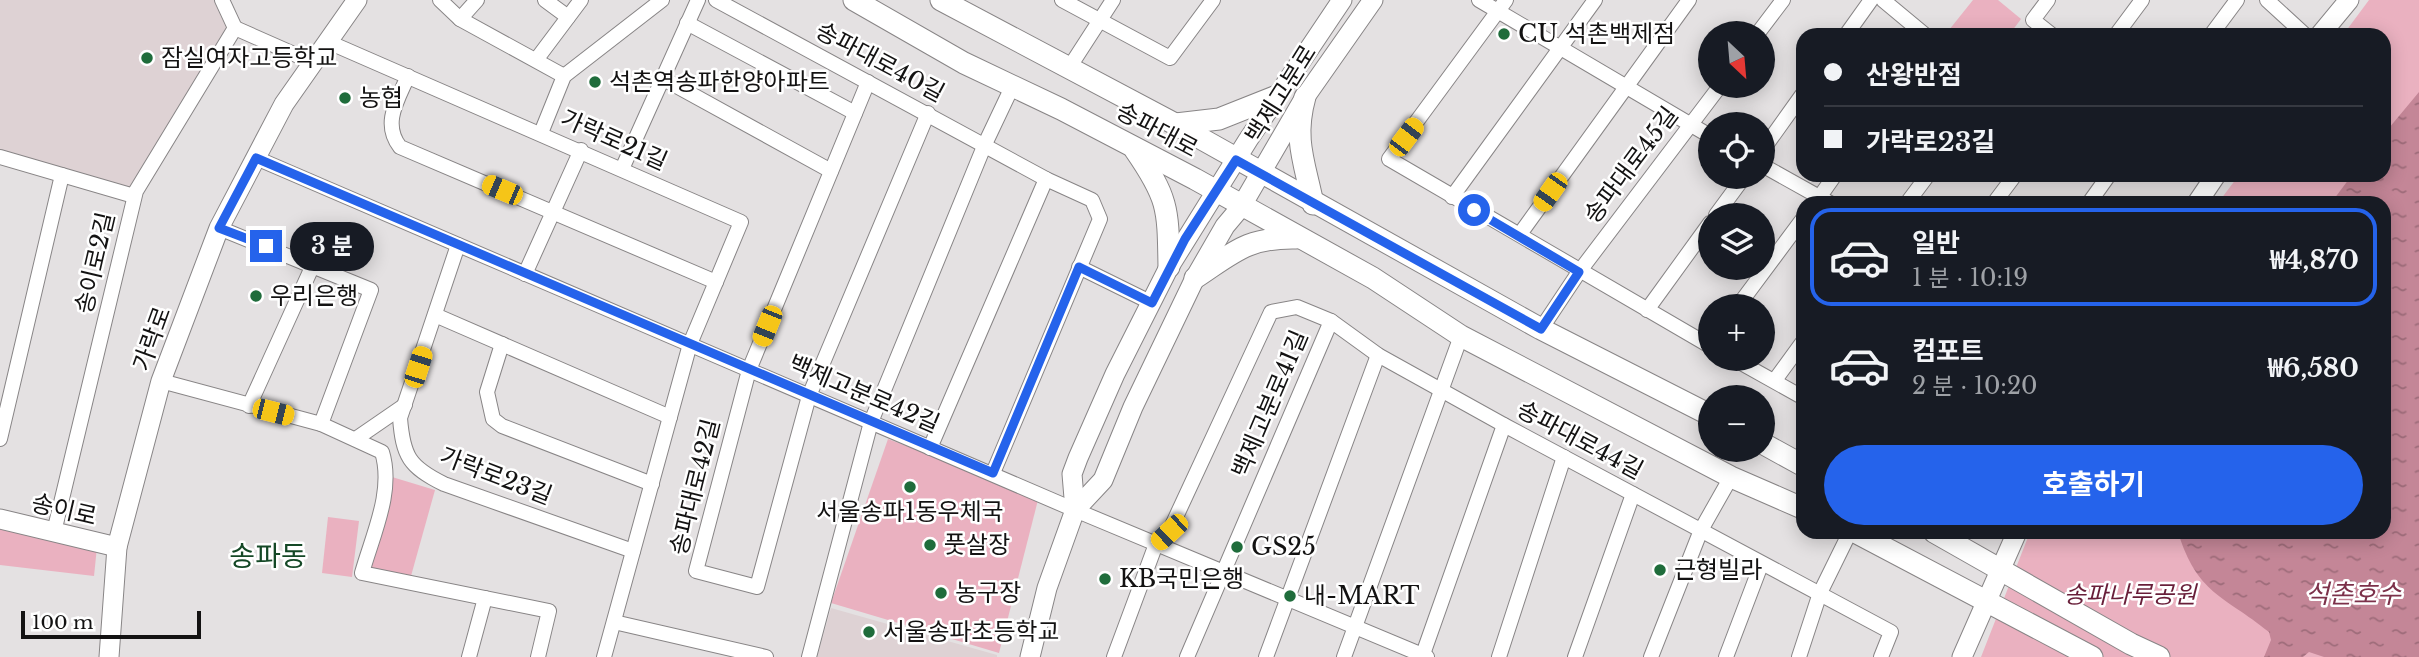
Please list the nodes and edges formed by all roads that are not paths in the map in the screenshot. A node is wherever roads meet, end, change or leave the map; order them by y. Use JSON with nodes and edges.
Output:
{"nodes":[{"id":1,"x":222,"y":0,"type":"edge"},
{"id":2,"x":356,"y":0,"type":"edge"},
{"id":3,"x":440,"y":0,"type":"edge"},
{"id":4,"x":477,"y":0,"type":"edge"},
{"id":5,"x":545,"y":0,"type":"edge"},
{"id":6,"x":581,"y":0,"type":"edge"},
{"id":7,"x":662,"y":0,"type":"edge"},
{"id":8,"x":698,"y":0,"type":"edge"},
{"id":9,"x":716,"y":0,"type":"edge"},
{"id":10,"x":853,"y":0,"type":"edge"},
{"id":11,"x":941,"y":0,"type":"edge"},
{"id":12,"x":1062,"y":0,"type":"edge"},
{"id":13,"x":1113,"y":0,"type":"edge"},
{"id":14,"x":1213,"y":0,"type":"edge"},
{"id":15,"x":1342,"y":0,"type":"edge"},
{"id":16,"x":1373,"y":0,"type":"edge"},
{"id":17,"x":1479,"y":0,"type":"edge"},
{"id":18,"x":1595,"y":0,"type":"edge"},
{"id":19,"x":1689,"y":0,"type":"edge"},
{"id":20,"x":1783,"y":0,"type":"edge"},
{"id":21,"x":1871,"y":0,"type":"edge"},
{"id":22,"x":1883,"y":0,"type":"edge"},
{"id":23,"x":2048,"y":0,"type":"edge"},
{"id":24,"x":2142,"y":0,"type":"edge"},
{"id":25,"x":2237,"y":0,"type":"edge"},
{"id":26,"x":2267,"y":0,"type":"edge"},
{"id":27,"x":2349,"y":0,"type":"edge"},
{"id":28,"x":1502,"y":6,"type":"edge"},
{"id":29,"x":568,"y":17,"type":"junction"},
{"id":30,"x":460,"y":19,"type":"junction"},
{"id":31,"x":1099,"y":19,"type":"junction"},
{"id":32,"x":1767,"y":21,"type":"edge"},
{"id":33,"x":687,"y":23,"type":"junction"},
{"id":34,"x":235,"y":28,"type":"junction"},
{"id":35,"x":1851,"y":28,"type":"edge"},
{"id":36,"x":1917,"y":28,"type":"edge"},
{"id":37,"x":2043,"y":28,"type":"edge"},
{"id":38,"x":2121,"y":28,"type":"edge"},
{"id":39,"x":2216,"y":28,"type":"edge"},
{"id":40,"x":2297,"y":28,"type":"edge"},
{"id":41,"x":2326,"y":28,"type":"edge"},
{"id":42,"x":326,"y":41,"type":"junction"},
{"id":43,"x":1559,"y":48,"type":"junction"},
{"id":44,"x":536,"y":60,"type":"junction"},
{"id":45,"x":312,"y":62,"type":"junction"},
{"id":46,"x":1069,"y":68,"type":"junction"},
{"id":47,"x":408,"y":76,"type":"junction"},
{"id":48,"x":564,"y":76,"type":"junction"},
{"id":49,"x":663,"y":79,"type":"junction"},
{"id":50,"x":868,"y":82,"type":"junction"},
{"id":51,"x":1626,"y":86,"type":"junction"},
{"id":52,"x":1012,"y":87,"type":"junction"},
{"id":53,"x":1277,"y":96,"type":"junction"},
{"id":54,"x":1305,"y":97,"type":"junction"},
{"id":55,"x":1711,"y":98,"type":"edge"},
{"id":56,"x":1796,"y":103,"type":"edge"},
{"id":57,"x":855,"y":113,"type":"junction"},
{"id":58,"x":928,"y":113,"type":"junction"},
{"id":59,"x":1175,"y":124,"type":"junction"},
{"id":60,"x":1691,"y":125,"type":"junction"},
{"id":61,"x":1698,"y":129,"type":"edge"},
{"id":62,"x":1775,"y":133,"type":"edge"},
{"id":63,"x":541,"y":134,"type":"junction"},
{"id":64,"x":985,"y":144,"type":"junction"},
{"id":65,"x":1134,"y":148,"type":"junction"},
{"id":66,"x":580,"y":150,"type":"junction"},
{"id":67,"x":0,"y":157,"type":"edge"},
{"id":68,"x":256,"y":158,"type":"junction"},
{"id":69,"x":1236,"y":160,"type":"junction"},
{"id":70,"x":622,"y":169,"type":"junction"},
{"id":71,"x":831,"y":171,"type":"junction"},
{"id":72,"x":1260,"y":173,"type":"junction"},
{"id":73,"x":1775,"y":173,"type":"edge"},
{"id":74,"x":62,"y":175,"type":"junction"},
{"id":75,"x":1046,"y":179,"type":"junction"},
{"id":76,"x":1216,"y":192,"type":"junction"},
{"id":77,"x":1813,"y":196,"type":"edge"},
{"id":78,"x":134,"y":197,"type":"junction"},
{"id":79,"x":1452,"y":197,"type":"junction"},
{"id":80,"x":1313,"y":204,"type":"junction"},
{"id":81,"x":1241,"y":206,"type":"junction"},
{"id":82,"x":553,"y":212,"type":"junction"},
{"id":83,"x":219,"y":228,"type":"junction"},
{"id":84,"x":1796,"y":228,"type":"edge"},
{"id":85,"x":1520,"y":234,"type":"junction"},
{"id":86,"x":1301,"y":239,"type":"junction"},
{"id":87,"x":1698,"y":240,"type":"edge"},
{"id":88,"x":458,"y":245,"type":"junction"},
{"id":89,"x":313,"y":265,"type":"junction"},
{"id":90,"x":1079,"y":267,"type":"junction"},
{"id":91,"x":1169,"y":267,"type":"junction"},
{"id":92,"x":1579,"y":272,"type":"junction"},
{"id":93,"x":525,"y":274,"type":"junction"},
{"id":94,"x":1195,"y":278,"type":"junction"},
{"id":95,"x":716,"y":282,"type":"junction"},
{"id":96,"x":1747,"y":294,"type":"edge"},
{"id":97,"x":1152,"y":303,"type":"junction"},
{"id":98,"x":1647,"y":310,"type":"junction"},
{"id":99,"x":435,"y":315,"type":"junction"},
{"id":100,"x":1331,"y":321,"type":"junction"},
{"id":101,"x":1541,"y":329,"type":"junction"},
{"id":102,"x":1461,"y":336,"type":"junction"},
{"id":103,"x":1698,"y":339,"type":"edge"},
{"id":104,"x":502,"y":344,"type":"junction"},
{"id":105,"x":690,"y":345,"type":"junction"},
{"id":106,"x":1796,"y":351,"type":"edge"},
{"id":107,"x":1378,"y":355,"type":"junction"},
{"id":108,"x":749,"y":370,"type":"junction"},
{"id":109,"x":1757,"y":371,"type":"edge"},
{"id":110,"x":1774,"y":380,"type":"junction"},
{"id":111,"x":162,"y":382,"type":"junction"},
{"id":112,"x":1440,"y":388,"type":"junction"},
{"id":113,"x":1796,"y":393,"type":"edge"},
{"id":114,"x":809,"y":396,"type":"junction"},
{"id":115,"x":405,"y":405,"type":"junction"},
{"id":116,"x":249,"y":406,"type":"junction"},
{"id":117,"x":1698,"y":409,"type":"edge"},
{"id":118,"x":670,"y":417,"type":"junction"},
{"id":119,"x":871,"y":422,"type":"junction"},
{"id":120,"x":321,"y":424,"type":"junction"},
{"id":121,"x":1504,"y":425,"type":"junction"},
{"id":122,"x":357,"y":438,"type":"junction"},
{"id":123,"x":0,"y":439,"type":"edge"},
{"id":124,"x":930,"y":448,"type":"junction"},
{"id":125,"x":1775,"y":450,"type":"edge"},
{"id":126,"x":1564,"y":457,"type":"junction"},
{"id":127,"x":1796,"y":461,"type":"edge"},
{"id":128,"x":993,"y":473,"type":"junction"},
{"id":129,"x":1731,"y":477,"type":"junction"},
{"id":130,"x":652,"y":484,"type":"junction"},
{"id":131,"x":1633,"y":494,"type":"junction"},
{"id":132,"x":1796,"y":505,"type":"edge"},
{"id":133,"x":1075,"y":510,"type":"junction"},
{"id":134,"x":0,"y":519,"type":"edge"},
{"id":135,"x":1701,"y":530,"type":"junction"},
{"id":136,"x":54,"y":532,"type":"junction"},
{"id":137,"x":1849,"y":539,"type":"edge"},
{"id":138,"x":1867,"y":539,"type":"edge"},
{"id":139,"x":1947,"y":539,"type":"edge"},
{"id":140,"x":2014,"y":539,"type":"edge"},
{"id":141,"x":1156,"y":544,"type":"junction"},
{"id":142,"x":117,"y":547,"type":"junction"},
{"id":143,"x":633,"y":551,"type":"junction"},
{"id":144,"x":1761,"y":565,"type":"junction"},
{"id":145,"x":2000,"y":568,"type":"junction"},
{"id":146,"x":1222,"y":572,"type":"junction"},
{"id":147,"x":1820,"y":593,"type":"junction"},
{"id":148,"x":1286,"y":596,"type":"junction"},
{"id":149,"x":485,"y":598,"type":"junction"},
{"id":150,"x":1987,"y":601,"type":"junction"},
{"id":151,"x":614,"y":622,"type":"junction"},
{"id":152,"x":1354,"y":628,"type":"junction"},
{"id":153,"x":1424,"y":656,"type":"edge"},
{"id":154,"x":108,"y":657,"type":"edge"},
{"id":155,"x":469,"y":657,"type":"edge"},
{"id":156,"x":538,"y":657,"type":"edge"},
{"id":157,"x":604,"y":657,"type":"edge"},
{"id":158,"x":766,"y":657,"type":"edge"},
{"id":159,"x":808,"y":657,"type":"edge"},
{"id":160,"x":1030,"y":657,"type":"edge"},
{"id":161,"x":1114,"y":657,"type":"edge"},
{"id":162,"x":1187,"y":657,"type":"edge"},
{"id":163,"x":1266,"y":657,"type":"edge"},
{"id":164,"x":1343,"y":657,"type":"edge"},
{"id":165,"x":1499,"y":657,"type":"edge"},
{"id":166,"x":1575,"y":657,"type":"edge"},
{"id":167,"x":1651,"y":657,"type":"edge"},
{"id":168,"x":1726,"y":657,"type":"edge"},
{"id":169,"x":1798,"y":657,"type":"edge"},
{"id":170,"x":1881,"y":657,"type":"edge"},
{"id":171,"x":1962,"y":657,"type":"edge"},
{"id":172,"x":2092,"y":657,"type":"edge"},
{"id":173,"x":2159,"y":657,"type":"edge"}],
"edges":[{"from":1,"to":34,"type":"street"},
{"from":2,"to":42,"type":"main road","name":"가락로"},
{"from":3,"to":30,"type":"street"},
{"from":4,"to":30,"type":"street"},
{"from":5,"to":29,"type":"street"},
{"from":6,"to":29,"type":"street"},
{"from":7,"to":48,"type":"street"},
{"from":8,"to":33,"type":"street"},
{"from":9,"to":50,"type":"street","name":"송파대로40길"},
{"from":10,"to":52,"type":"main road","name":"송파대로"},
{"from":11,"to":46,"type":"main road","name":"송파대로"},
{"from":12,"to":31,"type":"street"},
{"from":13,"to":31,"type":"street"},
{"from":14,"to":31,"type":"street"},
{"from":15,"to":53,"type":"main road","name":"백제고분로"},
{"from":16,"to":54,"type":"main road","name":"백제고분로"},
{"from":17,"to":28,"type":"street"},
{"from":18,"to":43,"type":"street"},
{"from":19,"to":51,"type":"street"},
{"from":20,"to":32,"type":"street"},
{"from":21,"to":35,"type":"street"},
{"from":22,"to":36,"type":"street"},
{"from":23,"to":37,"type":"street"},
{"from":24,"to":38,"type":"street"},
{"from":25,"to":39,"type":"street"},
{"from":26,"to":40,"type":"street"},
{"from":27,"to":41,"type":"main road"},
{"from":28,"to":43,"type":"street"},
{"from":28,"to":79,"type":"street"},
{"from":29,"to":44,"type":"street"},
{"from":30,"to":44,"type":"street"},
{"from":31,"to":46,"type":"street"},
{"from":33,"to":49,"type":"street"},
{"from":33,"to":57,"type":"street"},
{"from":34,"to":45,"type":"street"},
{"from":34,"to":78,"type":"street","name":"송이로2길"},
{"from":42,"to":45,"type":"main road","name":"가락로"},
{"from":42,"to":47,"type":"street","name":"가락로21길"},
{"from":43,"to":51,"type":"street"},
{"from":43,"to":79,"type":"street"},
{"from":44,"to":48,"type":"street"},
{"from":45,"to":68,"type":"main road","name":"가락로"},
{"from":46,"to":59,"type":"main road","name":"송파대로"},
{"from":47,"to":63,"type":"street","name":"가락로21길"},
{"from":47,"to":82,"type":"street"},
{"from":48,"to":63,"type":"street"},
{"from":49,"to":70,"type":"street"},
{"from":49,"to":71,"type":"street"},
{"from":50,"to":57,"type":"street","name":"송파대로42길"},
{"from":50,"to":58,"type":"street","name":"송파대로40길"},
{"from":51,"to":60,"type":"street"},
{"from":51,"to":85,"type":"street"},
{"from":52,"to":64,"type":"street"},
{"from":52,"to":65,"type":"main road","name":"송파대로"},
{"from":53,"to":59,"type":"main road"},
{"from":53,"to":69,"type":"main road","name":"백제고분로"},
{"from":54,"to":72,"type":"main road","name":"백제고분로"},
{"from":54,"to":80,"type":"main road"},
{"from":55,"to":60,"type":"street","name":"송파대로45길"},
{"from":56,"to":62,"type":"street"},
{"from":57,"to":71,"type":"street","name":"송파대로42길"},
{"from":58,"to":64,"type":"street","name":"송파대로40길"},
{"from":58,"to":114,"type":"street","name":"송파대로42길"},
{"from":59,"to":69,"type":"main road","name":"송파대로"},
{"from":60,"to":61,"type":"street"},
{"from":60,"to":92,"type":"street","name":"송파대로45길"},
{"from":63,"to":66,"type":"street","name":"가락로21길"},
{"from":64,"to":75,"type":"street"},
{"from":64,"to":119,"type":"street"},
{"from":65,"to":76,"type":"main road","name":"송파대로"},
{"from":65,"to":91,"type":"main road"},
{"from":66,"to":70,"type":"street","name":"가락로21길"},
{"from":66,"to":82,"type":"street"},
{"from":67,"to":74,"type":"street"},
{"from":68,"to":83,"type":"main road","name":"가락로"},
{"from":68,"to":88,"type":"street","name":"백제고분로42길"},
{"from":69,"to":72,"type":"main road","name":"송파대로"},
{"from":69,"to":76,"type":"main road","name":"백제고분로"},
{"from":70,"to":95,"type":"street","name":"가락로21길"},
{"from":71,"to":108,"type":"street","name":"송파대로42길"},
{"from":72,"to":80,"type":"main road","name":"송파대로"},
{"from":72,"to":81,"type":"main road","name":"백제고분로"},
{"from":73,"to":77,"type":"street"},
{"from":74,"to":78,"type":"street"},
{"from":74,"to":123,"type":"street"},
{"from":75,"to":90,"type":"street"},
{"from":75,"to":124,"type":"street"},
{"from":76,"to":81,"type":"main road","name":"송파대로"},
{"from":76,"to":91,"type":"main road","name":"백제고분로"},
{"from":78,"to":136,"type":"street","name":"송이로2길"},
{"from":79,"to":85,"type":"street"},
{"from":80,"to":101,"type":"main road","name":"송파대로"},
{"from":81,"to":86,"type":"main road","name":"송파대로"},
{"from":81,"to":94,"type":"main road","name":"백제고분로"},
{"from":82,"to":93,"type":"street"},
{"from":82,"to":95,"type":"street"},
{"from":83,"to":89,"type":"street"},
{"from":83,"to":111,"type":"main road","name":"가락로"},
{"from":84,"to":96,"type":"street"},
{"from":85,"to":92,"type":"street"},
{"from":86,"to":94,"type":"main road"},
{"from":86,"to":102,"type":"main road","name":"송파대로"},
{"from":87,"to":98,"type":"street"},
{"from":88,"to":93,"type":"street","name":"백제고분로42길"},
{"from":88,"to":99,"type":"street","name":"가락로23길"},
{"from":89,"to":116,"type":"street"},
{"from":89,"to":120,"type":"street"},
{"from":90,"to":97,"type":"street"},
{"from":90,"to":128,"type":"street"},
{"from":91,"to":97,"type":"main road","name":"백제고분로"},
{"from":92,"to":98,"type":"street"},
{"from":92,"to":101,"type":"street","name":"송파대로45길"},
{"from":93,"to":105,"type":"street","name":"백제고분로42길"},
{"from":94,"to":133,"type":"main road","name":"백제고분로"},
{"from":95,"to":105,"type":"street","name":"가락로21길"},
{"from":97,"to":133,"type":"main road","name":"백제고분로"},
{"from":98,"to":103,"type":"street"},
{"from":99,"to":104,"type":"street"},
{"from":99,"to":115,"type":"street","name":"가락로23길"},
{"from":100,"to":107,"type":"street","name":"송파대로44길"},
{"from":100,"to":141,"type":"street","name":"백제고분로41길"},
{"from":100,"to":146,"type":"street","name":"백제고분로41길"},
{"from":101,"to":117,"type":"main road","name":"송파대로"},
{"from":102,"to":112,"type":"street"},
{"from":102,"to":129,"type":"main road","name":"송파대로"},
{"from":104,"to":118,"type":"street"},
{"from":104,"to":130,"type":"street","name":"가락로23길"},
{"from":105,"to":108,"type":"street","name":"백제고분로42길"},
{"from":105,"to":118,"type":"street","name":"가락로21길"},
{"from":106,"to":110,"type":"street"},
{"from":107,"to":112,"type":"street","name":"송파대로44길"},
{"from":107,"to":148,"type":"street"},
{"from":108,"to":114,"type":"street","name":"백제고분로42길"},
{"from":108,"to":114,"type":"street","name":"송파대로42길"},
{"from":109,"to":110,"type":"street"},
{"from":110,"to":113,"type":"street"},
{"from":111,"to":116,"type":"street"},
{"from":111,"to":142,"type":"main road","name":"가락로"},
{"from":112,"to":121,"type":"street","name":"송파대로44길"},
{"from":112,"to":152,"type":"street"},
{"from":114,"to":119,"type":"street","name":"백제고분로42길"},
{"from":115,"to":122,"type":"street"},
{"from":115,"to":143,"type":"street","name":"가락로23길"},
{"from":116,"to":120,"type":"street"},
{"from":118,"to":130,"type":"street","name":"가락로21길"},
{"from":119,"to":124,"type":"street","name":"백제고분로42길"},
{"from":119,"to":159,"type":"street"},
{"from":120,"to":122,"type":"street"},
{"from":121,"to":126,"type":"street","name":"송파대로44길"},
{"from":121,"to":153,"type":"street"},
{"from":122,"to":149,"type":"street"},
{"from":124,"to":128,"type":"street","name":"백제고분로42길"},
{"from":125,"to":127,"type":"main road"},
{"from":126,"to":131,"type":"street","name":"송파대로44길"},
{"from":126,"to":165,"type":"street"},
{"from":128,"to":133,"type":"street","name":"백제고분로42길"},
{"from":129,"to":132,"type":"main road","name":"송파대로"},
{"from":129,"to":135,"type":"street"},
{"from":130,"to":143,"type":"street","name":"가락로21길"},
{"from":131,"to":135,"type":"street","name":"송파대로44길"},
{"from":131,"to":166,"type":"street"},
{"from":133,"to":141,"type":"street"},
{"from":133,"to":160,"type":"main road","name":"백제고분로"},
{"from":134,"to":136,"type":"main road","name":"송이로"},
{"from":135,"to":144,"type":"street","name":"송파대로44길"},
{"from":135,"to":167,"type":"street"},
{"from":136,"to":142,"type":"main road","name":"송이로"},
{"from":137,"to":147,"type":"street"},
{"from":138,"to":150,"type":"main road"},
{"from":139,"to":145,"type":"main road"},
{"from":140,"to":145,"type":"main road"},
{"from":141,"to":146,"type":"street"},
{"from":141,"to":161,"type":"street","name":"백제고분로41길"},
{"from":142,"to":154,"type":"main road","name":"가락로"},
{"from":143,"to":151,"type":"street","name":"가락로21길"},
{"from":144,"to":147,"type":"street","name":"송파대로44길"},
{"from":144,"to":168,"type":"street"},
{"from":145,"to":150,"type":"main road"},
{"from":145,"to":173,"type":"main road"},
{"from":146,"to":148,"type":"street"},
{"from":146,"to":162,"type":"street","name":"백제고분로41길"},
{"from":147,"to":169,"type":"street"},
{"from":147,"to":170,"type":"street"},
{"from":148,"to":152,"type":"street"},
{"from":148,"to":163,"type":"street"},
{"from":149,"to":155,"type":"street"},
{"from":149,"to":156,"type":"street"},
{"from":150,"to":171,"type":"main road"},
{"from":150,"to":172,"type":"main road"},
{"from":151,"to":157,"type":"street","name":"가락로21길"},
{"from":151,"to":158,"type":"street"},
{"from":152,"to":153,"type":"street"},
{"from":152,"to":164,"type":"street"}]}
